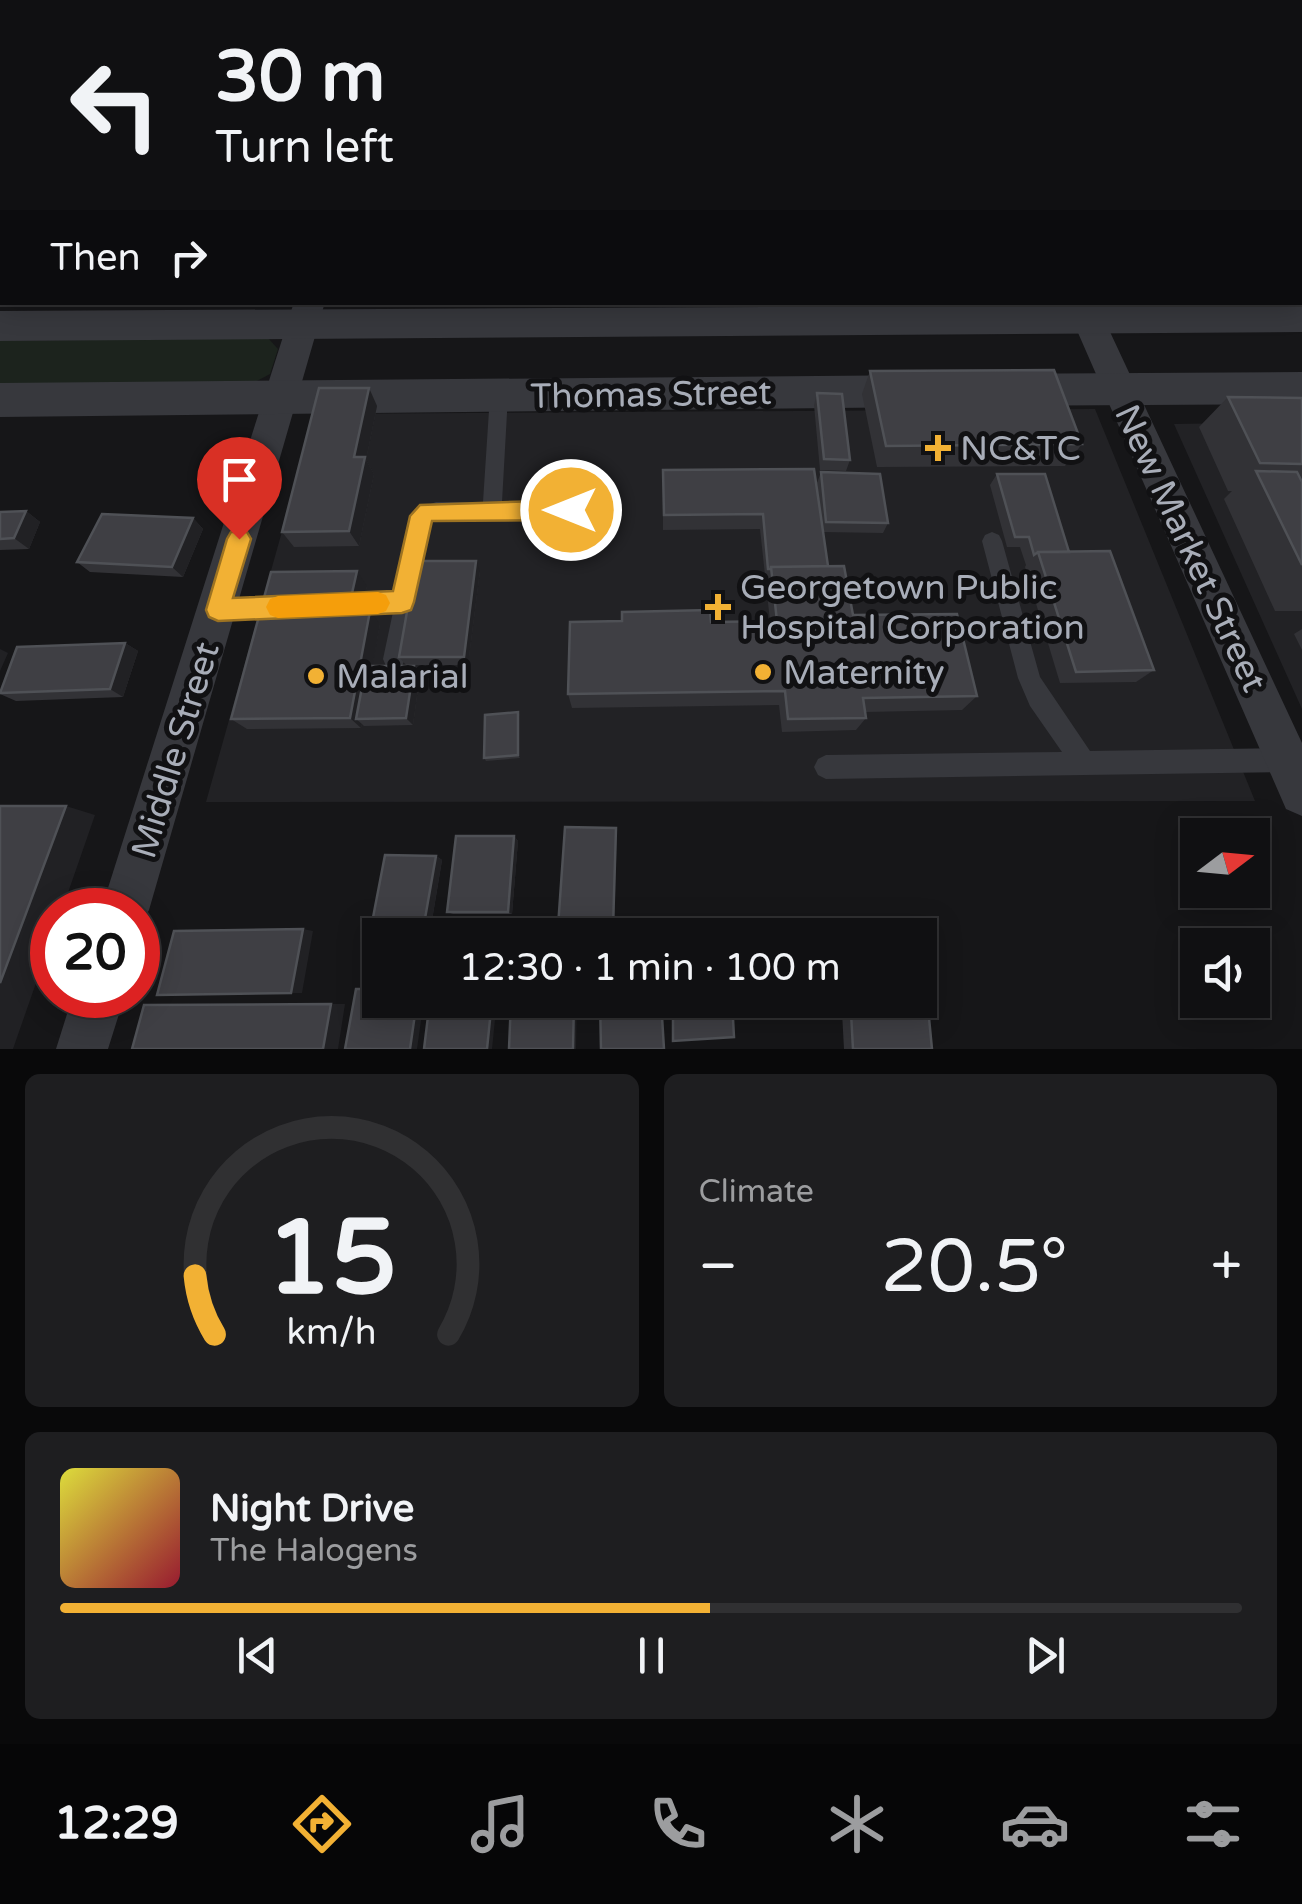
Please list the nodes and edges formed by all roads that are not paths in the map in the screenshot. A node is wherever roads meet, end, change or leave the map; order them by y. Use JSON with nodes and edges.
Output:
{"nodes":[{"id":1,"x":1085,"y":311,"type":"edge"},
{"id":2,"x":307,"y":313,"type":"edge"},
{"id":3,"x":1302,"y":318,"type":"edge"},
{"id":4,"x":0,"y":326,"type":"edge"},
{"id":5,"x":1302,"y":388,"type":"edge"},
{"id":6,"x":1119,"y":389,"type":"junction"},
{"id":7,"x":499,"y":395,"type":"junction"},
{"id":8,"x":281,"y":397,"type":"junction"},
{"id":9,"x":0,"y":400,"type":"edge"},
{"id":10,"x":492,"y":510,"type":"junction"},
{"id":11,"x":571,"y":510,"type":"dead end"},
{"id":12,"x":992,"y":542,"type":"dead end"},
{"id":13,"x":402,"y":602,"type":"junction"},
{"id":14,"x":218,"y":610,"type":"junction"},
{"id":15,"x":394,"y":659,"type":"dead end"},
{"id":16,"x":1084,"y":764,"type":"junction"},
{"id":17,"x":1295,"y":764,"type":"edge"},
{"id":18,"x":826,"y":767,"type":"dead end"},
{"id":19,"x":132,"y":888,"type":"edge"},
{"id":20,"x":92,"y":1018,"type":"edge"},
{"id":21,"x":82,"y":1049,"type":"edge"}],
"edges":[{"from":1,"to":2,"type":"street","name":"Thomas Street"},
{"from":1,"to":3,"type":"street","name":"Thomas Street"},
{"from":1,"to":6,"type":"street","name":"New Market Street"},
{"from":2,"to":4,"type":"street","name":"Thomas Street"},
{"from":2,"to":8,"type":"street","name":"Middle Street"},
{"from":5,"to":6,"type":"street","name":"Thomas Street"},
{"from":6,"to":7,"type":"street","name":"Thomas Street"},
{"from":6,"to":17,"type":"street","name":"New Market Street"},
{"from":7,"to":8,"type":"street","name":"Thomas Street"},
{"from":7,"to":10,"type":"lane"},
{"from":8,"to":9,"type":"street","name":"Thomas Street"},
{"from":8,"to":14,"type":"street","name":"Middle Street"},
{"from":10,"to":11,"type":"lane"},
{"from":10,"to":13,"type":"lane"},
{"from":12,"to":16,"type":"lane"},
{"from":13,"to":14,"type":"lane"},
{"from":13,"to":15,"type":"lane"},
{"from":14,"to":19,"type":"street","name":"Middle Street"},
{"from":16,"to":17,"type":"lane"},
{"from":16,"to":18,"type":"lane"},
{"from":20,"to":21,"type":"street"}]}
